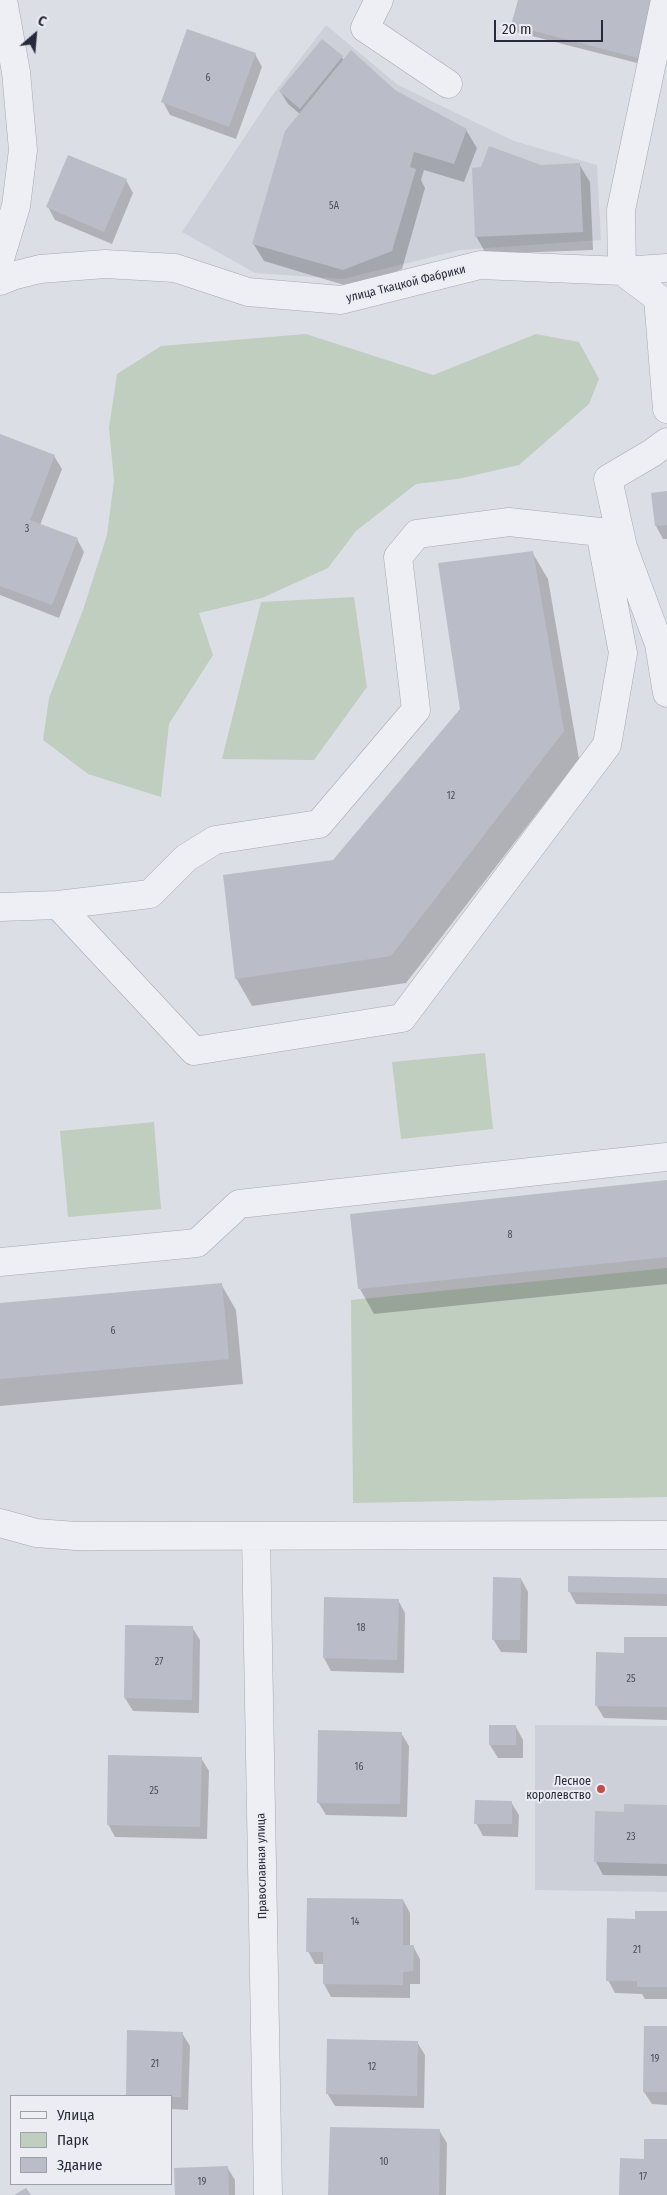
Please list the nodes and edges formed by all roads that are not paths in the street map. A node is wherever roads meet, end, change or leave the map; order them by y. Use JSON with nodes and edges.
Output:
{"nodes":[{"id":1,"x":3,"y":0,"type":"edge"},
{"id":2,"x":379,"y":0,"type":"edge"},
{"id":3,"x":665,"y":0,"type":"edge"},
{"id":4,"x":448,"y":84,"type":"dead end"},
{"id":5,"x":0,"y":259,"type":"edge"},
{"id":6,"x":667,"y":268,"type":"edge"},
{"id":7,"x":622,"y":271,"type":"junction"},
{"id":8,"x":0,"y":281,"type":"edge"},
{"id":9,"x":667,"y":409,"type":"edge"},
{"id":10,"x":667,"y":442,"type":"edge"},
{"id":11,"x":600,"y":532,"type":"junction"},
{"id":12,"x":623,"y":547,"type":"junction"},
{"id":13,"x":667,"y":693,"type":"edge"},
{"id":14,"x":58,"y":904,"type":"junction"},
{"id":15,"x":0,"y":907,"type":"edge"},
{"id":16,"x":667,"y":1157,"type":"edge"},
{"id":17,"x":0,"y":1262,"type":"edge"},
{"id":18,"x":0,"y":1523,"type":"edge"},
{"id":19,"x":667,"y":1534,"type":"edge"},
{"id":20,"x":256,"y":1536,"type":"junction"},
{"id":21,"x":268,"y":2195,"type":"edge"}],
"edges":[{"from":1,"to":5,"type":"street"},
{"from":2,"to":4,"type":"street"},
{"from":3,"to":7,"type":"street"},
{"from":6,"to":7,"type":"street","name":"улица Ткацкой Фабрики"},
{"from":7,"to":8,"type":"street","name":"улица Ткацкой Фабрики"},
{"from":7,"to":9,"type":"street"},
{"from":10,"to":12,"type":"street"},
{"from":11,"to":12,"type":"street"},
{"from":11,"to":14,"type":"street"},
{"from":11,"to":14,"type":"street"},
{"from":12,"to":13,"type":"street"},
{"from":14,"to":15,"type":"street"},
{"from":16,"to":17,"type":"street"},
{"from":18,"to":20,"type":"street"},
{"from":19,"to":20,"type":"street"},
{"from":20,"to":21,"type":"street","name":"Православная улица"}]}
